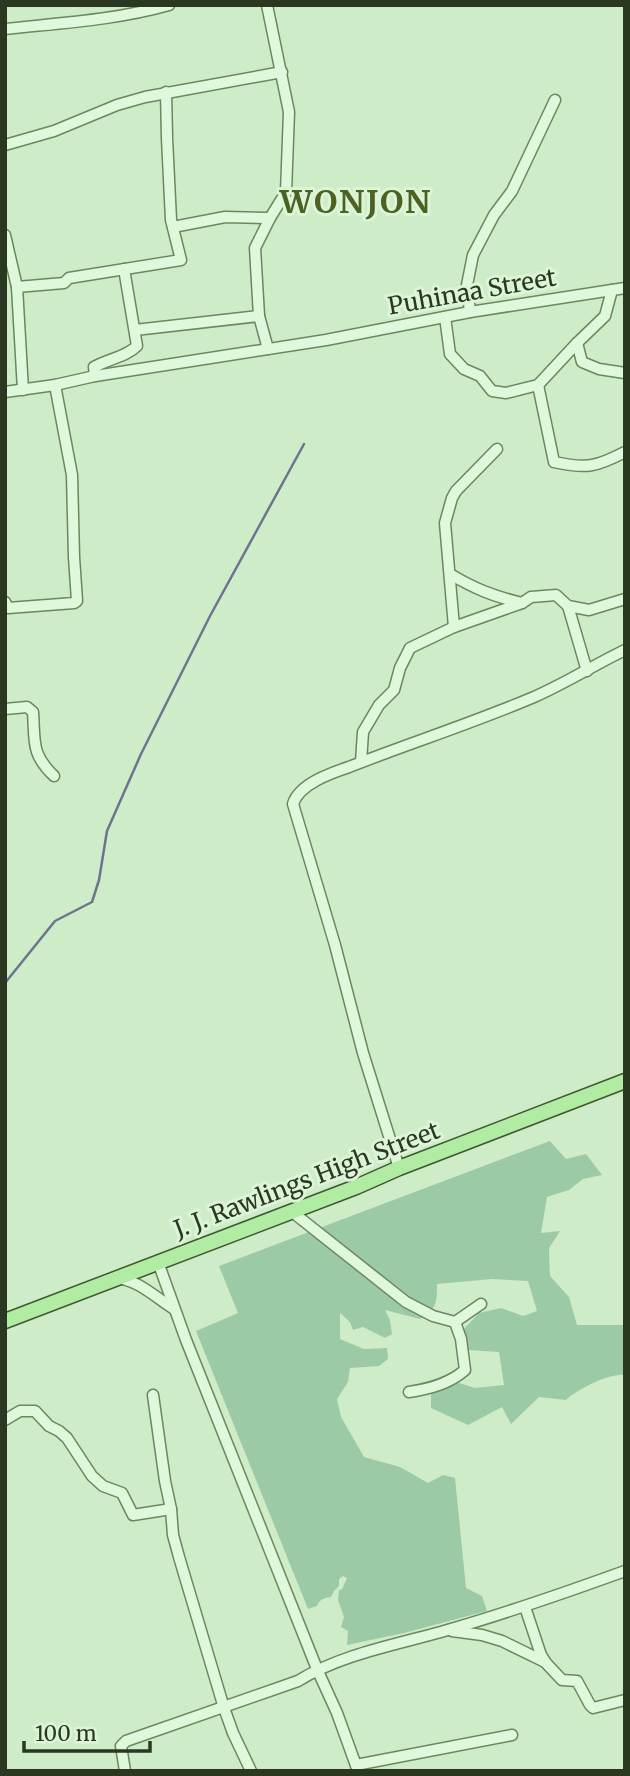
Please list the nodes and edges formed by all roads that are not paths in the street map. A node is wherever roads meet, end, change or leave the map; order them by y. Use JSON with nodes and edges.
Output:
{"nodes":[{"id":1,"x":169,"y":5,"type":"edge"},
{"id":2,"x":267,"y":5,"type":"edge"},
{"id":3,"x":5,"y":29,"type":"edge"},
{"id":4,"x":282,"y":72,"type":"junction"},
{"id":5,"x":166,"y":92,"type":"junction"},
{"id":6,"x":555,"y":100,"type":"dead end"},
{"id":7,"x":5,"y":145,"type":"edge"},
{"id":8,"x":270,"y":218,"type":"junction"},
{"id":9,"x":173,"y":227,"type":"junction"},
{"id":10,"x":5,"y":235,"type":"edge"},
{"id":11,"x":7,"y":252,"type":"edge"},
{"id":12,"x":124,"y":269,"type":"junction"},
{"id":13,"x":17,"y":287,"type":"junction"},
{"id":14,"x":625,"y":288,"type":"edge"},
{"id":15,"x":612,"y":290,"type":"junction"},
{"id":16,"x":470,"y":313,"type":"junction"},
{"id":17,"x":259,"y":316,"type":"junction"},
{"id":18,"x":445,"y":317,"type":"junction"},
{"id":19,"x":135,"y":330,"type":"junction"},
{"id":20,"x":577,"y":342,"type":"junction"},
{"id":21,"x":268,"y":349,"type":"junction"},
{"id":22,"x":625,"y":373,"type":"edge"},
{"id":23,"x":94,"y":376,"type":"junction"},
{"id":24,"x":55,"y":385,"type":"junction"},
{"id":25,"x":538,"y":385,"type":"junction"},
{"id":26,"x":23,"y":390,"type":"junction"},
{"id":27,"x":5,"y":392,"type":"edge"},
{"id":28,"x":497,"y":449,"type":"dead end"},
{"id":29,"x":625,"y":452,"type":"edge"},
{"id":30,"x":450,"y":575,"type":"junction"},
{"id":31,"x":625,"y":599,"type":"edge"},
{"id":32,"x":5,"y":602,"type":"edge"},
{"id":33,"x":522,"y":603,"type":"junction"},
{"id":34,"x":568,"y":606,"type":"junction"},
{"id":35,"x":454,"y":627,"type":"junction"},
{"id":36,"x":625,"y":650,"type":"edge"},
{"id":37,"x":587,"y":671,"type":"junction"},
{"id":38,"x":5,"y":709,"type":"edge"},
{"id":39,"x":361,"y":762,"type":"junction"},
{"id":40,"x":54,"y":776,"type":"dead end"},
{"id":41,"x":625,"y":1081,"type":"edge"},
{"id":42,"x":399,"y":1168,"type":"junction"},
{"id":43,"x":291,"y":1211,"type":"junction"},
{"id":44,"x":158,"y":1262,"type":"junction"},
{"id":45,"x":116,"y":1278,"type":"junction"},
{"id":46,"x":481,"y":1304,"type":"dead end"},
{"id":47,"x":174,"y":1309,"type":"junction"},
{"id":48,"x":5,"y":1321,"type":"edge"},
{"id":49,"x":455,"y":1322,"type":"junction"},
{"id":50,"x":409,"y":1392,"type":"dead end"},
{"id":51,"x":153,"y":1395,"type":"dead end"},
{"id":52,"x":5,"y":1420,"type":"edge"},
{"id":53,"x":171,"y":1509,"type":"junction"},
{"id":54,"x":625,"y":1571,"type":"edge"},
{"id":55,"x":525,"y":1607,"type":"junction"},
{"id":56,"x":449,"y":1630,"type":"junction"},
{"id":57,"x":545,"y":1663,"type":"junction"},
{"id":58,"x":317,"y":1669,"type":"junction"},
{"id":59,"x":625,"y":1700,"type":"edge"},
{"id":60,"x":224,"y":1708,"type":"junction"},
{"id":61,"x":512,"y":1735,"type":"dead end"},
{"id":62,"x":357,"y":1768,"type":"edge"},
{"id":63,"x":125,"y":1771,"type":"edge"},
{"id":64,"x":251,"y":1771,"type":"edge"}],
"edges":[{"from":1,"to":3,"type":"street"},
{"from":2,"to":4,"type":"street"},
{"from":4,"to":5,"type":"street"},
{"from":4,"to":8,"type":"street"},
{"from":5,"to":7,"type":"street"},
{"from":5,"to":9,"type":"street"},
{"from":6,"to":16,"type":"street"},
{"from":8,"to":9,"type":"street"},
{"from":8,"to":17,"type":"street"},
{"from":9,"to":12,"type":"street"},
{"from":10,"to":11,"type":"street"},
{"from":11,"to":13,"type":"street"},
{"from":12,"to":13,"type":"street"},
{"from":12,"to":19,"type":"street"},
{"from":13,"to":26,"type":"street"},
{"from":14,"to":15,"type":"street","name":"Puhinaa Street"},
{"from":15,"to":16,"type":"street","name":"Puhinaa Street"},
{"from":15,"to":20,"type":"street"},
{"from":16,"to":18,"type":"street","name":"Puhinaa Street"},
{"from":17,"to":19,"type":"street"},
{"from":17,"to":21,"type":"street"},
{"from":18,"to":21,"type":"street","name":"Puhinaa Street"},
{"from":18,"to":25,"type":"street"},
{"from":19,"to":23,"type":"street"},
{"from":20,"to":22,"type":"street"},
{"from":20,"to":25,"type":"street"},
{"from":21,"to":23,"type":"street","name":"Puhinaa Street"},
{"from":23,"to":24,"type":"street","name":"Puhinaa Street"},
{"from":24,"to":26,"type":"street","name":"Puhinaa Street"},
{"from":24,"to":32,"type":"street"},
{"from":25,"to":29,"type":"street"},
{"from":26,"to":27,"type":"street","name":"Puhinaa Street"},
{"from":28,"to":30,"type":"street"},
{"from":30,"to":33,"type":"street"},
{"from":30,"to":35,"type":"street"},
{"from":31,"to":34,"type":"street"},
{"from":33,"to":34,"type":"street"},
{"from":33,"to":35,"type":"street"},
{"from":34,"to":37,"type":"street"},
{"from":35,"to":39,"type":"street"},
{"from":36,"to":37,"type":"street"},
{"from":37,"to":39,"type":"street"},
{"from":38,"to":40,"type":"street"},
{"from":39,"to":42,"type":"street"},
{"from":41,"to":42,"type":"main road","name":"J. J. Rawlings High Street"},
{"from":42,"to":43,"type":"main road","name":"J. J. Rawlings High Street"},
{"from":43,"to":44,"type":"main road","name":"J. J. Rawlings High Street"},
{"from":43,"to":49,"type":"street"},
{"from":44,"to":45,"type":"main road","name":"J. J. Rawlings High Street"},
{"from":44,"to":47,"type":"street"},
{"from":45,"to":47,"type":"street"},
{"from":45,"to":48,"type":"main road","name":"J. J. Rawlings High Street"},
{"from":46,"to":49,"type":"street"},
{"from":47,"to":58,"type":"street"},
{"from":49,"to":50,"type":"street"},
{"from":51,"to":53,"type":"street"},
{"from":52,"to":53,"type":"street"},
{"from":53,"to":60,"type":"street"},
{"from":54,"to":55,"type":"street"},
{"from":55,"to":56,"type":"street"},
{"from":55,"to":57,"type":"street"},
{"from":56,"to":57,"type":"street"},
{"from":56,"to":58,"type":"street"},
{"from":57,"to":59,"type":"street"},
{"from":58,"to":60,"type":"street"},
{"from":58,"to":62,"type":"street"},
{"from":60,"to":63,"type":"street"},
{"from":60,"to":64,"type":"street"},
{"from":61,"to":62,"type":"street"}]}
